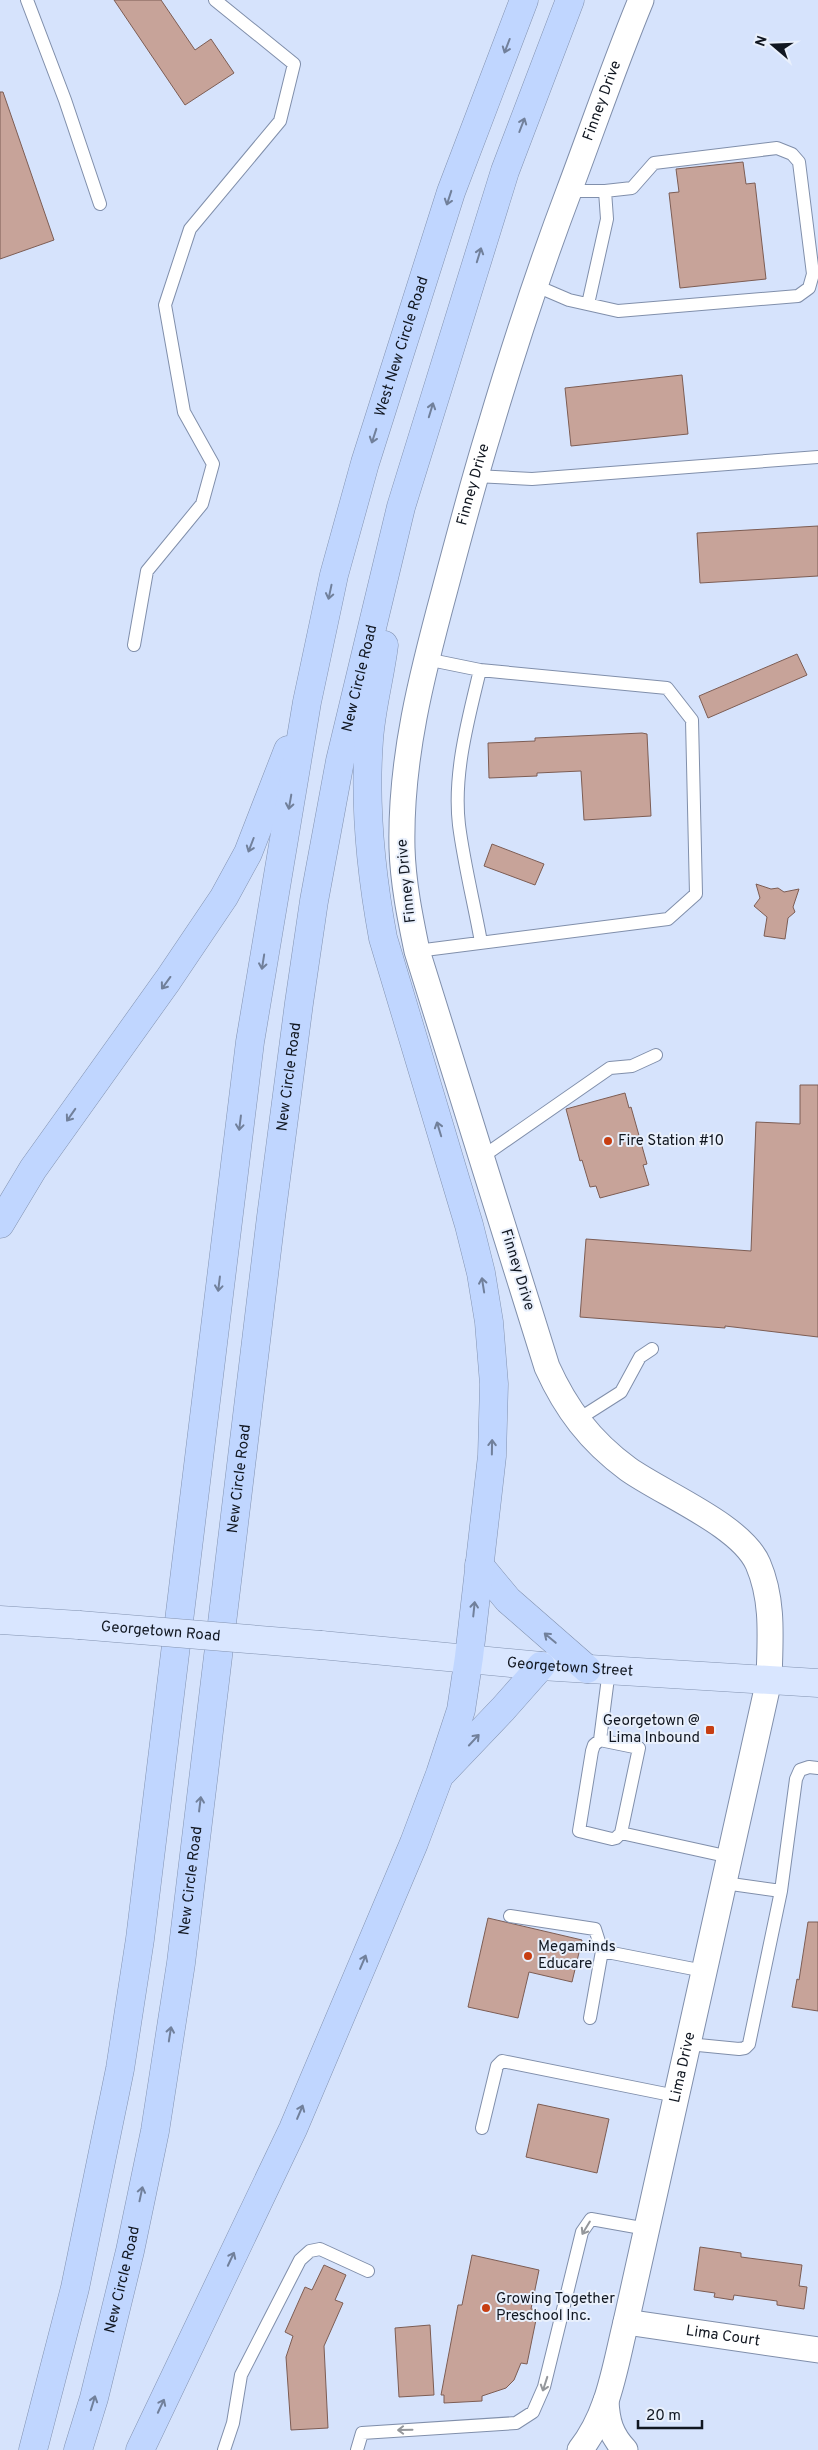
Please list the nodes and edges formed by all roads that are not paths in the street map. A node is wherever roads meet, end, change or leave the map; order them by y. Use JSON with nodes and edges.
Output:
{"nodes":[{"id":1,"x":27,"y":0,"type":"edge"},
{"id":2,"x":215,"y":0,"type":"edge"},
{"id":3,"x":524,"y":0,"type":"edge"},
{"id":4,"x":570,"y":0,"type":"edge"},
{"id":5,"x":641,"y":0,"type":"edge"},
{"id":6,"x":569,"y":191,"type":"junction"},
{"id":7,"x":605,"y":191,"type":"junction"},
{"id":8,"x":100,"y":204,"type":"dead end"},
{"id":9,"x":534,"y":285,"type":"junction"},
{"id":10,"x":588,"y":304,"type":"junction"},
{"id":11,"x":818,"y":457,"type":"edge"},
{"id":12,"x":475,"y":476,"type":"junction"},
{"id":13,"x":401,"y":507,"type":"junction"},
{"id":14,"x":134,"y":645,"type":"dead end"},
{"id":15,"x":426,"y":659,"type":"junction"},
{"id":16,"x":480,"y":670,"type":"junction"},
{"id":17,"x":307,"y":702,"type":"junction"},
{"id":18,"x":481,"y":942,"type":"junction"},
{"id":19,"x":417,"y":951,"type":"junction"},
{"id":20,"x":656,"y":1055,"type":"dead end"},
{"id":21,"x":482,"y":1157,"type":"junction"},
{"id":22,"x":0,"y":1224,"type":"edge"},
{"id":23,"x":652,"y":1348,"type":"dead end"},
{"id":24,"x":577,"y":1420,"type":"junction"},
{"id":25,"x":479,"y":1565,"type":"junction"},
{"id":26,"x":0,"y":1620,"type":"edge"},
{"id":27,"x":321,"y":1645,"type":"joint"},
{"id":28,"x":469,"y":1657,"type":"junction"},
{"id":29,"x":542,"y":1666,"type":"junction"},
{"id":30,"x":598,"y":1670,"type":"junction"},
{"id":31,"x":769,"y":1680,"type":"junction"},
{"id":32,"x":818,"y":1683,"type":"edge"},
{"id":33,"x":600,"y":1740,"type":"junction"},
{"id":34,"x":818,"y":1768,"type":"edge"},
{"id":35,"x":440,"y":1774,"type":"junction"},
{"id":36,"x":620,"y":1833,"type":"junction"},
{"id":37,"x":730,"y":1856,"type":"junction"},
{"id":38,"x":724,"y":1883,"type":"junction"},
{"id":39,"x":781,"y":1891,"type":"junction"},
{"id":40,"x":510,"y":1916,"type":"dead end"},
{"id":41,"x":602,"y":1951,"type":"junction"},
{"id":42,"x":704,"y":1970,"type":"junction"},
{"id":43,"x":590,"y":2018,"type":"dead end"},
{"id":44,"x":688,"y":2044,"type":"junction"},
{"id":45,"x":676,"y":2096,"type":"junction"},
{"id":46,"x":482,"y":2128,"type":"dead end"},
{"id":47,"x":647,"y":2229,"type":"junction"},
{"id":48,"x":368,"y":2271,"type":"dead end"},
{"id":49,"x":626,"y":2322,"type":"junction"},
{"id":50,"x":818,"y":2350,"type":"edge"},
{"id":51,"x":606,"y":2402,"type":"junction"},
{"id":52,"x":33,"y":2450,"type":"edge"},
{"id":53,"x":78,"y":2450,"type":"edge"},
{"id":54,"x":140,"y":2450,"type":"edge"},
{"id":55,"x":224,"y":2450,"type":"edge"},
{"id":56,"x":357,"y":2450,"type":"edge"},
{"id":57,"x":580,"y":2450,"type":"edge"},
{"id":58,"x":625,"y":2450,"type":"edge"}],
"edges":[{"from":1,"to":8,"type":"lane"},
{"from":2,"to":14,"type":"lane"},
{"from":3,"to":17,"type":"highway","name":"West New Circle Road","one_way":true},
{"from":13,"to":4,"type":"highway","one_way":true},
{"from":5,"to":6,"type":"street","name":"Finney Drive"},
{"from":6,"to":7,"type":"lane"},
{"from":6,"to":9,"type":"street","name":"Finney Drive"},
{"from":7,"to":10,"type":"lane"},
{"from":7,"to":10,"type":"lane"},
{"from":9,"to":10,"type":"lane"},
{"from":9,"to":12,"type":"street","name":"Finney Drive"},
{"from":11,"to":12,"type":"lane"},
{"from":12,"to":15,"type":"street","name":"Finney Drive"},
{"from":25,"to":13,"type":"highway","one_way":true},
{"from":53,"to":13,"type":"highway","name":"New Circle Road","one_way":true},
{"from":15,"to":16,"type":"lane"},
{"from":15,"to":19,"type":"street","name":"Finney Drive"},
{"from":16,"to":18,"type":"lane"},
{"from":16,"to":18,"type":"lane"},
{"from":17,"to":22,"type":"highway","one_way":true},
{"from":17,"to":52,"type":"highway","one_way":true},
{"from":18,"to":19,"type":"lane"},
{"from":19,"to":21,"type":"street","name":"Finney Drive"},
{"from":20,"to":21,"type":"lane"},
{"from":21,"to":24,"type":"street","name":"Finney Drive"},
{"from":23,"to":24,"type":"lane"},
{"from":24,"to":31,"type":"street","name":"Finney Drive"},
{"from":28,"to":25,"type":"highway","one_way":true},
{"from":30,"to":25,"type":"highway","one_way":true},
{"from":26,"to":27,"type":"main road","name":"Georgetown Road","bridge":true},
{"from":27,"to":28,"type":"main road","name":"Georgetown Street"},
{"from":28,"to":29,"type":"main road","name":"Georgetown Street"},
{"from":28,"to":35,"type":"highway"},
{"from":29,"to":30,"type":"main road","name":"Georgetown Street"},
{"from":35,"to":29,"type":"highway","one_way":true},
{"from":30,"to":31,"type":"main road","name":"Georgetown Street"},
{"from":30,"to":33,"type":"lane"},
{"from":31,"to":32,"type":"main road","name":"Georgetown Street"},
{"from":31,"to":37,"type":"street","name":"Lima Drive"},
{"from":33,"to":36,"type":"lane"},
{"from":33,"to":36,"type":"lane"},
{"from":34,"to":39,"type":"lane"},
{"from":54,"to":35,"type":"highway","one_way":true},
{"from":36,"to":37,"type":"lane"},
{"from":37,"to":38,"type":"street","name":"Lima Drive"},
{"from":38,"to":39,"type":"lane"},
{"from":38,"to":42,"type":"street","name":"Lima Drive"},
{"from":39,"to":44,"type":"lane"},
{"from":40,"to":41,"type":"lane"},
{"from":41,"to":42,"type":"lane"},
{"from":41,"to":43,"type":"lane"},
{"from":42,"to":44,"type":"street","name":"Lima Drive"},
{"from":44,"to":45,"type":"street","name":"Lima Drive"},
{"from":45,"to":46,"type":"lane"},
{"from":45,"to":47,"type":"street","name":"Lima Drive"},
{"from":47,"to":49,"type":"street","name":"Lima Drive"},
{"from":47,"to":56,"type":"lane","one_way":true},
{"from":48,"to":55,"type":"lane"},
{"from":49,"to":50,"type":"street","name":"Lima Court"},
{"from":49,"to":51,"type":"street","name":"Lima Drive"},
{"from":51,"to":57,"type":"street","name":"Lima Drive"},
{"from":51,"to":58,"type":"street"}]}
